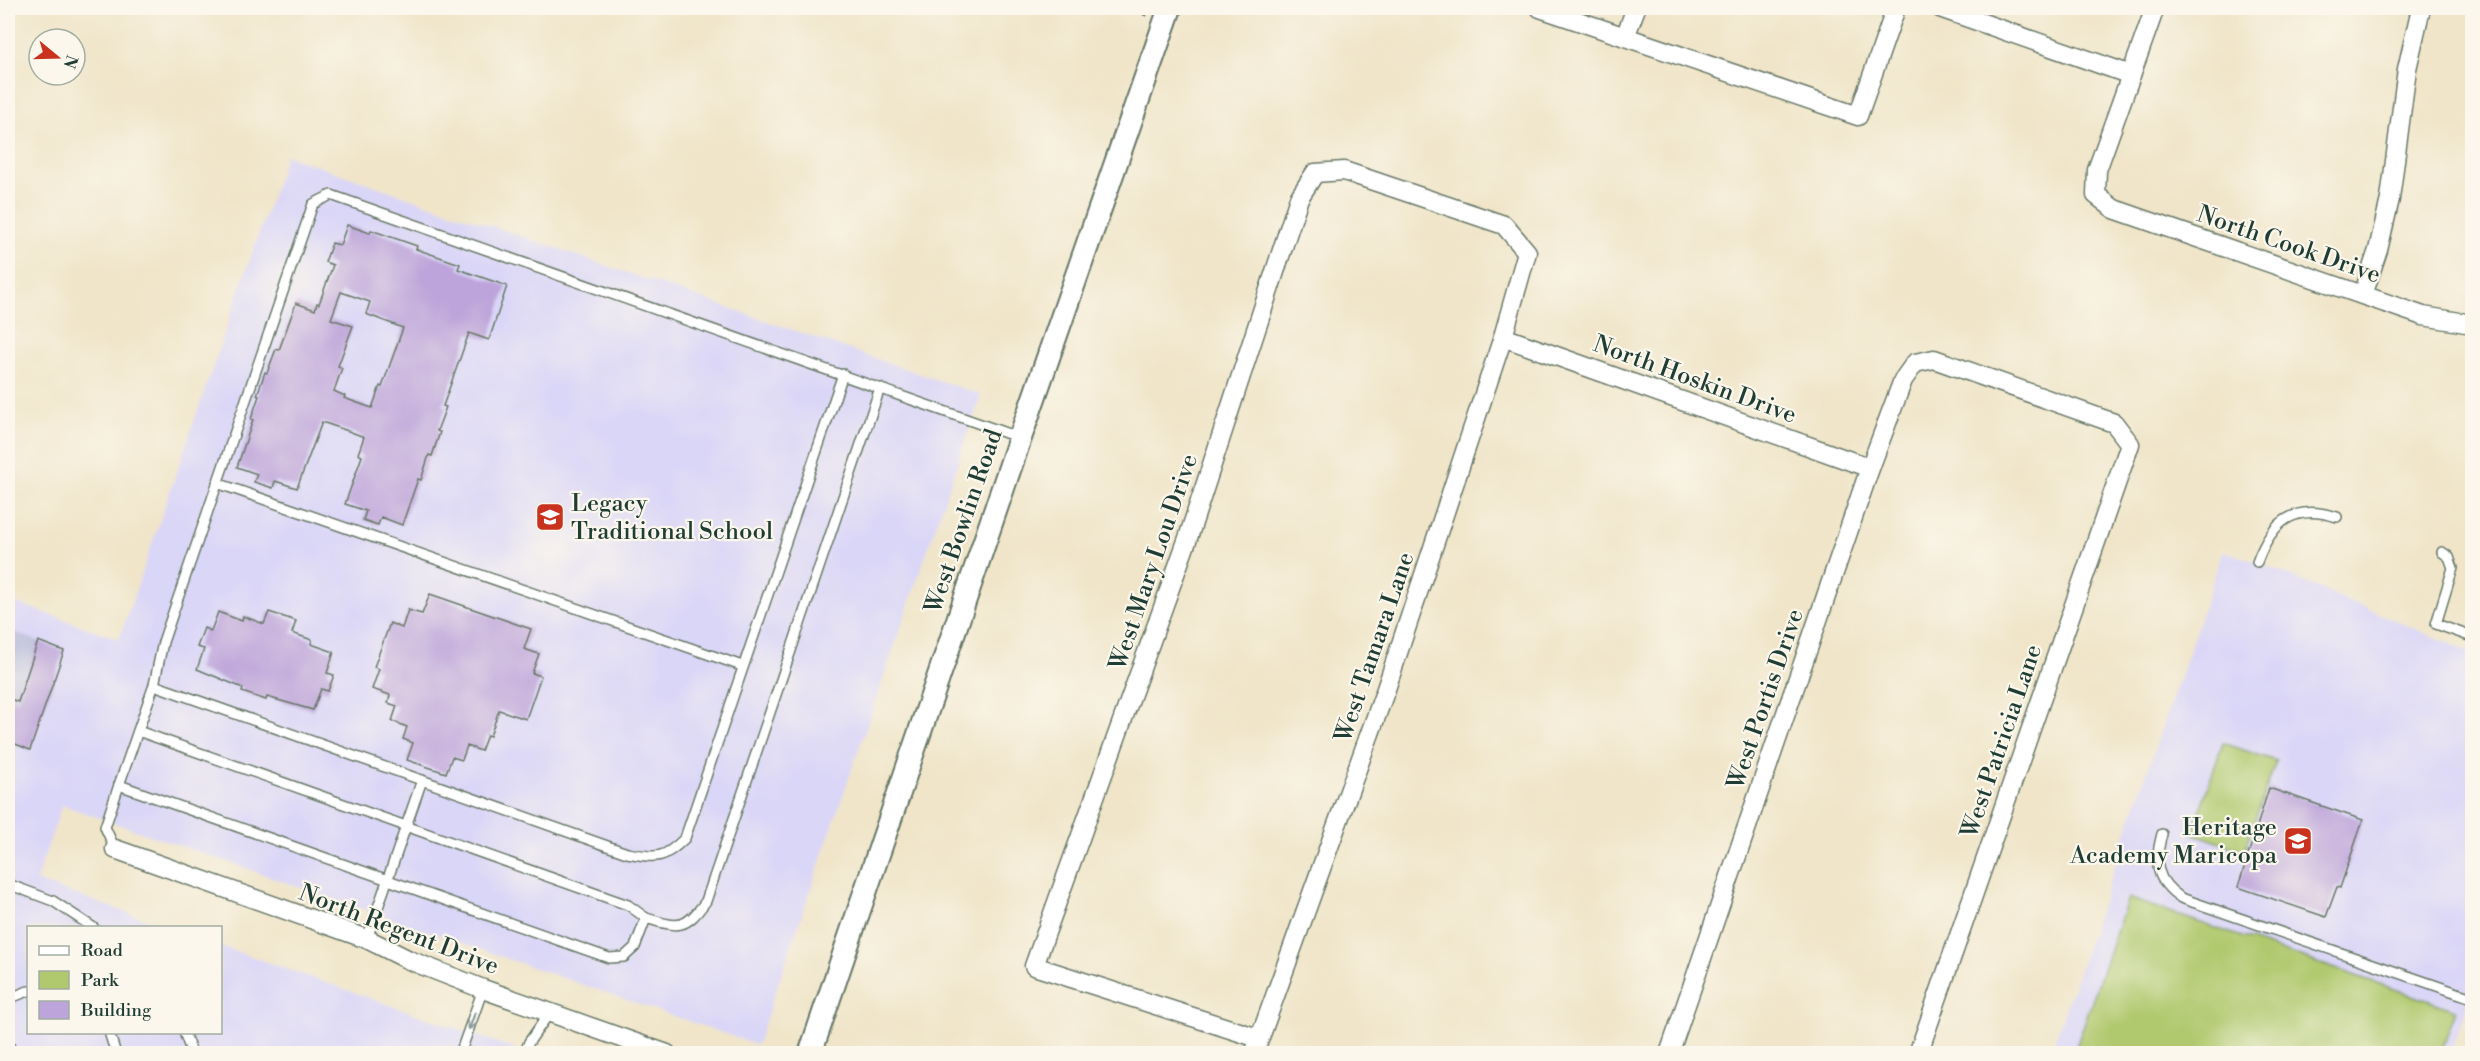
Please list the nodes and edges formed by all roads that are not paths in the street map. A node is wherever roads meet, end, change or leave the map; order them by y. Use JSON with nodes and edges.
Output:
{"nodes":[{"id":1,"x":1170,"y":8,"type":"edge"},
{"id":2,"x":1540,"y":8,"type":"edge"},
{"id":3,"x":1636,"y":8,"type":"edge"},
{"id":4,"x":1896,"y":8,"type":"edge"},
{"id":5,"x":1940,"y":8,"type":"edge"},
{"id":6,"x":2155,"y":8,"type":"edge"},
{"id":7,"x":2421,"y":8,"type":"edge"},
{"id":8,"x":1625,"y":37,"type":"junction"},
{"id":9,"x":2132,"y":75,"type":"junction"},
{"id":10,"x":1527,"y":252,"type":"joint"},
{"id":11,"x":2363,"y":295,"type":"junction"},
{"id":12,"x":2472,"y":324,"type":"edge"},
{"id":13,"x":1503,"y":337,"type":"junction"},
{"id":14,"x":1915,"y":363,"type":"joint"},
{"id":15,"x":843,"y":374,"type":"junction"},
{"id":16,"x":880,"y":388,"type":"junction"},
{"id":17,"x":1020,"y":438,"type":"junction"},
{"id":18,"x":1870,"y":468,"type":"junction"},
{"id":19,"x":217,"y":483,"type":"junction"},
{"id":20,"x":2337,"y":517,"type":"dead end"},
{"id":21,"x":2442,"y":552,"type":"dead end"},
{"id":22,"x":2257,"y":562,"type":"dead end"},
{"id":23,"x":2472,"y":637,"type":"edge"},
{"id":24,"x":742,"y":666,"type":"junction"},
{"id":25,"x":154,"y":685,"type":"junction"},
{"id":26,"x":138,"y":731,"type":"junction"},
{"id":27,"x":422,"y":780,"type":"junction"},
{"id":28,"x":119,"y":785,"type":"junction"},
{"id":29,"x":405,"y":827,"type":"junction"},
{"id":30,"x":2162,"y":834,"type":"dead end"},
{"id":31,"x":115,"y":849,"type":"joint"},
{"id":32,"x":388,"y":880,"type":"junction"},
{"id":33,"x":8,"y":884,"type":"edge"},
{"id":34,"x":646,"y":918,"type":"junction"},
{"id":35,"x":92,"y":926,"type":"edge"},
{"id":36,"x":367,"y":939,"type":"junction"},
{"id":37,"x":483,"y":989,"type":"junction"},
{"id":38,"x":27,"y":991,"type":"edge"},
{"id":39,"x":2472,"y":998,"type":"edge"},
{"id":40,"x":8,"y":999,"type":"edge"},
{"id":41,"x":550,"y":1012,"type":"junction"},
{"id":42,"x":110,"y":1034,"type":"edge"},
{"id":43,"x":185,"y":1034,"type":"edge"},
{"id":44,"x":8,"y":1042,"type":"edge"},
{"id":45,"x":1256,"y":1046,"type":"edge"},
{"id":46,"x":12,"y":1053,"type":"edge"},
{"id":47,"x":116,"y":1053,"type":"edge"},
{"id":48,"x":192,"y":1053,"type":"edge"},
{"id":49,"x":460,"y":1053,"type":"edge"},
{"id":50,"x":524,"y":1053,"type":"edge"},
{"id":51,"x":667,"y":1053,"type":"edge"},
{"id":52,"x":810,"y":1053,"type":"edge"},
{"id":53,"x":1669,"y":1053,"type":"edge"},
{"id":54,"x":1918,"y":1053,"type":"edge"}],
"edges":[{"from":1,"to":17,"type":"street","name":"West Bowlin Road"},
{"from":2,"to":8,"type":"street"},
{"from":3,"to":8,"type":"street"},
{"from":4,"to":8,"type":"street"},
{"from":5,"to":9,"type":"street"},
{"from":6,"to":9,"type":"street"},
{"from":7,"to":11,"type":"street"},
{"from":9,"to":11,"type":"street","name":"North Cook Drive"},
{"from":10,"to":13,"type":"street","name":"West Tamara Lane"},
{"from":10,"to":45,"type":"street","name":"West Mary Lou Drive"},
{"from":11,"to":12,"type":"street","name":"North Cook Drive"},
{"from":13,"to":18,"type":"street","name":"North Hoskin Drive"},
{"from":13,"to":45,"type":"street","name":"West Tamara Lane"},
{"from":14,"to":18,"type":"street","name":"West Portis Drive"},
{"from":14,"to":54,"type":"street","name":"West Patricia Lane"},
{"from":15,"to":16,"type":"lane"},
{"from":15,"to":19,"type":"lane"},
{"from":15,"to":24,"type":"lane"},
{"from":16,"to":17,"type":"lane"},
{"from":16,"to":34,"type":"lane"},
{"from":17,"to":52,"type":"street","name":"West Bowlin Road"},
{"from":18,"to":53,"type":"street","name":"West Portis Drive"},
{"from":19,"to":24,"type":"lane"},
{"from":19,"to":25,"type":"lane"},
{"from":20,"to":22,"type":"lane"},
{"from":21,"to":23,"type":"lane"},
{"from":24,"to":27,"type":"lane"},
{"from":25,"to":26,"type":"lane"},
{"from":25,"to":27,"type":"lane"},
{"from":26,"to":28,"type":"lane"},
{"from":26,"to":29,"type":"lane"},
{"from":27,"to":29,"type":"lane"},
{"from":28,"to":31,"type":"lane"},
{"from":28,"to":32,"type":"lane"},
{"from":29,"to":32,"type":"lane"},
{"from":29,"to":34,"type":"lane"},
{"from":30,"to":39,"type":"lane"},
{"from":31,"to":36,"type":"street","name":"North Regent Drive"},
{"from":32,"to":34,"type":"lane"},
{"from":32,"to":36,"type":"lane"},
{"from":33,"to":35,"type":"lane"},
{"from":36,"to":37,"type":"street","name":"North Regent Drive"},
{"from":37,"to":41,"type":"street","name":"North Regent Drive"},
{"from":37,"to":49,"type":"lane","one_way":true},
{"from":38,"to":40,"type":"lane"},
{"from":41,"to":50,"type":"lane"},
{"from":41,"to":51,"type":"street","name":"North Regent Drive"},
{"from":42,"to":47,"type":"lane"},
{"from":43,"to":48,"type":"lane"},
{"from":44,"to":46,"type":"lane"}]}
